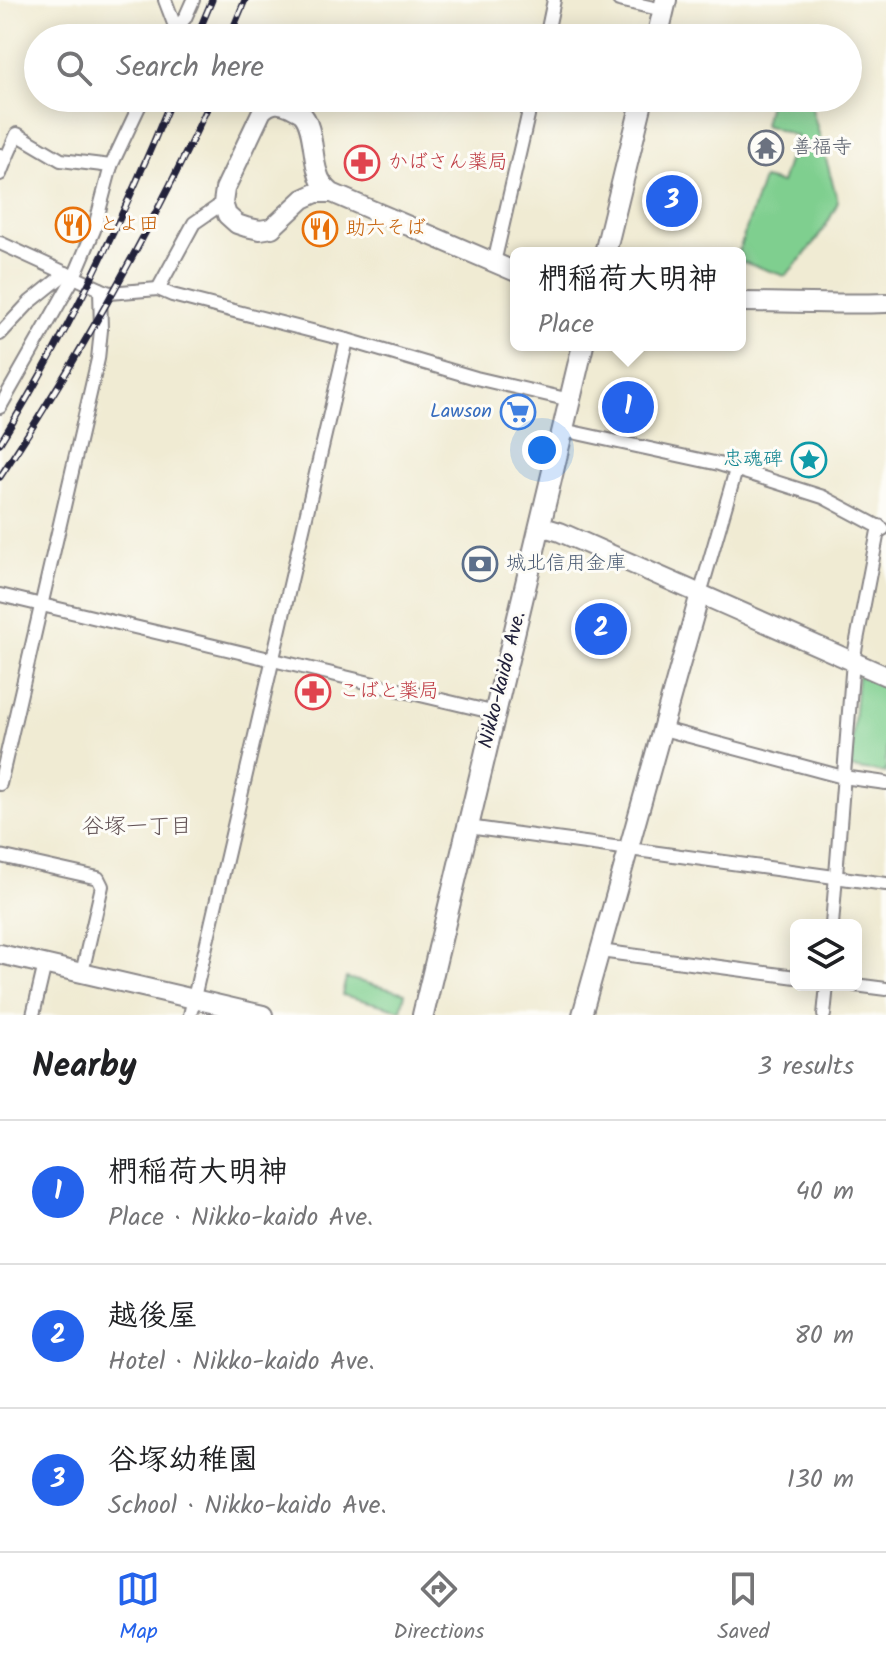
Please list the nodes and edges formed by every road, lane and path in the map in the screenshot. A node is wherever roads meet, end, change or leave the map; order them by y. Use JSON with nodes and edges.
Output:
{"nodes":[{"id":1,"x":165,"y":0,"type":"edge"},
{"id":2,"x":193,"y":0,"type":"edge"},
{"id":3,"x":554,"y":0,"type":"edge"},
{"id":4,"x":619,"y":0,"type":"edge"},
{"id":5,"x":664,"y":5,"type":"edge"},
{"id":6,"x":172,"y":24,"type":"edge"},
{"id":7,"x":181,"y":24,"type":"edge"},
{"id":8,"x":549,"y":24,"type":"edge"},
{"id":9,"x":136,"y":112,"type":"edge"},
{"id":10,"x":262,"y":112,"type":"edge"},
{"id":11,"x":301,"y":112,"type":"edge"},
{"id":12,"x":529,"y":112,"type":"edge"},
{"id":13,"x":640,"y":112,"type":"edge"},
{"id":14,"x":3,"y":157,"type":"edge"},
{"id":15,"x":111,"y":166,"type":"junction"},
{"id":16,"x":0,"y":174,"type":"edge"},
{"id":17,"x":332,"y":193,"type":"junction"},
{"id":18,"x":223,"y":203,"type":"junction"},
{"id":19,"x":0,"y":243,"type":"edge"},
{"id":20,"x":606,"y":247,"type":"edge"},
{"id":21,"x":494,"y":263,"type":"junction"},
{"id":22,"x":510,"y":270,"type":"edge"},
{"id":23,"x":70,"y":275,"type":"junction"},
{"id":24,"x":100,"y":289,"type":"junction"},
{"id":25,"x":158,"y":289,"type":"junction"},
{"id":26,"x":746,"y":302,"type":"edge"},
{"id":27,"x":886,"y":303,"type":"edge"},
{"id":28,"x":0,"y":334,"type":"edge"},
{"id":29,"x":347,"y":340,"type":"junction"},
{"id":30,"x":582,"y":351,"type":"edge"},
{"id":31,"x":570,"y":400,"type":"junction"},
{"id":32,"x":0,"y":407,"type":"edge"},
{"id":33,"x":563,"y":430,"type":"junction"},
{"id":34,"x":736,"y":470,"type":"junction"},
{"id":35,"x":540,"y":526,"type":"junction"},
{"id":36,"x":882,"y":528,"type":"edge"},
{"id":37,"x":700,"y":594,"type":"junction"},
{"id":38,"x":0,"y":595,"type":"edge"},
{"id":39,"x":42,"y":605,"type":"junction"},
{"id":40,"x":273,"y":659,"type":"junction"},
{"id":41,"x":853,"y":661,"type":"junction"},
{"id":42,"x":886,"y":676,"type":"edge"},
{"id":43,"x":496,"y":713,"type":"junction"},
{"id":44,"x":663,"y":729,"type":"junction"},
{"id":45,"x":843,"y":777,"type":"junction"},
{"id":46,"x":886,"y":783,"type":"edge"},
{"id":47,"x":0,"y":784,"type":"edge"},
{"id":48,"x":468,"y":827,"type":"junction"},
{"id":49,"x":630,"y":848,"type":"junction"},
{"id":50,"x":0,"y":856,"type":"edge"},
{"id":51,"x":836,"y":878,"type":"junction"},
{"id":52,"x":886,"y":884,"type":"edge"},
{"id":53,"x":833,"y":919,"type":"edge"},
{"id":54,"x":600,"y":951,"type":"junction"},
{"id":55,"x":0,"y":954,"type":"edge"},
{"id":56,"x":45,"y":964,"type":"junction"},
{"id":57,"x":82,"y":973,"type":"junction"},
{"id":58,"x":790,"y":976,"type":"edge"},
{"id":59,"x":862,"y":986,"type":"edge"},
{"id":60,"x":886,"y":989,"type":"edge"},
{"id":61,"x":826,"y":991,"type":"edge"},
{"id":62,"x":192,"y":1007,"type":"edge"},
{"id":63,"x":33,"y":1015,"type":"edge"},
{"id":64,"x":263,"y":1015,"type":"edge"},
{"id":65,"x":423,"y":1015,"type":"edge"},
{"id":66,"x":582,"y":1015,"type":"edge"},
{"id":67,"x":824,"y":1015,"type":"edge"}],
"edges":[{"from":1,"to":6,"type":"street"},
{"from":2,"to":7,"type":"street"},
{"from":3,"to":8,"type":"street"},
{"from":4,"to":5,"type":"street"},
{"from":9,"to":15,"type":"street"},
{"from":10,"to":18,"type":"street"},
{"from":11,"to":17,"type":"street"},
{"from":12,"to":21,"type":"street"},
{"from":13,"to":20,"type":"main road"},
{"from":14,"to":15,"type":"street"},
{"from":14,"to":16,"type":"street"},
{"from":15,"to":23,"type":"street"},
{"from":17,"to":18,"type":"street"},
{"from":17,"to":21,"type":"street"},
{"from":18,"to":25,"type":"street"},
{"from":19,"to":23,"type":"street"},
{"from":21,"to":22,"type":"street"},
{"from":23,"to":24,"type":"street"},
{"from":23,"to":28,"type":"street"},
{"from":23,"to":32,"type":"street"},
{"from":24,"to":25,"type":"street"},
{"from":24,"to":39,"type":"street"},
{"from":25,"to":29,"type":"street"},
{"from":26,"to":27,"type":"street"},
{"from":29,"to":31,"type":"street"},
{"from":29,"to":40,"type":"street"},
{"from":30,"to":31,"type":"main road","name":"Nikko-kaido Ave."},
{"from":31,"to":33,"type":"main road","name":"Nikko-kaido Ave."},
{"from":33,"to":34,"type":"street"},
{"from":33,"to":35,"type":"main road","name":"Nikko-kaido Ave."},
{"from":34,"to":36,"type":"street"},
{"from":34,"to":37,"type":"street"},
{"from":35,"to":37,"type":"street"},
{"from":35,"to":43,"type":"main road","name":"Nikko-kaido Ave."},
{"from":36,"to":41,"type":"street"},
{"from":37,"to":41,"type":"street"},
{"from":37,"to":44,"type":"street"},
{"from":38,"to":39,"type":"street"},
{"from":39,"to":40,"type":"street"},
{"from":39,"to":47,"type":"street"},
{"from":40,"to":43,"type":"street"},
{"from":40,"to":62,"type":"street"},
{"from":41,"to":42,"type":"street"},
{"from":41,"to":45,"type":"street"},
{"from":43,"to":48,"type":"main road","name":"Nikko-kaido Ave."},
{"from":44,"to":45,"type":"street"},
{"from":44,"to":49,"type":"street"},
{"from":45,"to":46,"type":"street"},
{"from":45,"to":51,"type":"street"},
{"from":48,"to":49,"type":"street"},
{"from":48,"to":65,"type":"main road","name":"Nikko-kaido Ave."},
{"from":49,"to":51,"type":"street"},
{"from":49,"to":54,"type":"street"},
{"from":50,"to":57,"type":"street"},
{"from":51,"to":52,"type":"street"},
{"from":51,"to":53,"type":"street"},
{"from":54,"to":58,"type":"street"},
{"from":54,"to":66,"type":"street"},
{"from":55,"to":56,"type":"street"},
{"from":56,"to":57,"type":"street"},
{"from":56,"to":63,"type":"street"},
{"from":57,"to":62,"type":"street"},
{"from":59,"to":60,"type":"street"},
{"from":61,"to":67,"type":"street"},
{"from":62,"to":64,"type":"street"}]}
